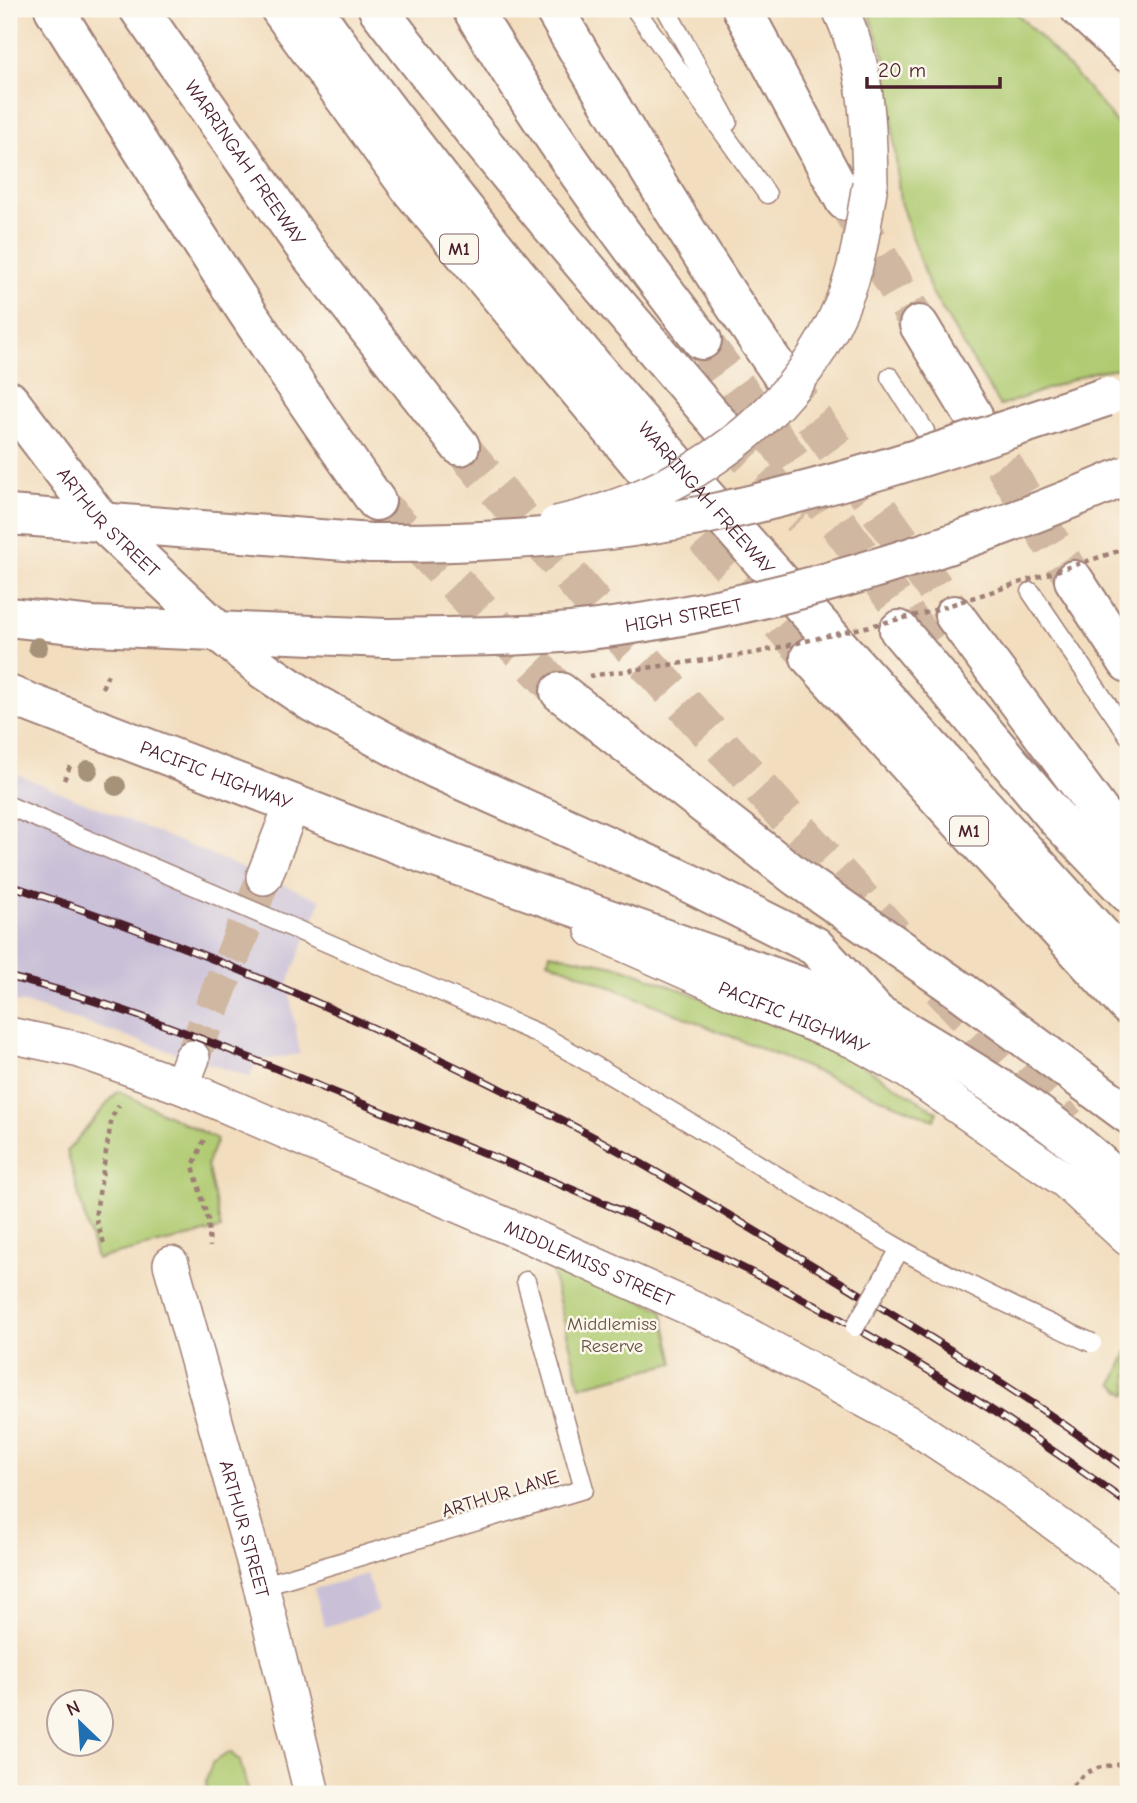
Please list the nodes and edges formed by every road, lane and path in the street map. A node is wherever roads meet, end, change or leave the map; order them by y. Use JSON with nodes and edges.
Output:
{"nodes":[{"id":1,"x":54,"y":9,"type":"edge"},
{"id":2,"x":139,"y":9,"type":"edge"},
{"id":3,"x":279,"y":9,"type":"edge"},
{"id":4,"x":313,"y":9,"type":"edge"},
{"id":5,"x":378,"y":9,"type":"edge"},
{"id":6,"x":472,"y":9,"type":"edge"},
{"id":7,"x":554,"y":9,"type":"edge"},
{"id":8,"x":635,"y":9,"type":"edge"},
{"id":9,"x":666,"y":9,"type":"edge"},
{"id":10,"x":742,"y":9,"type":"edge"},
{"id":11,"x":840,"y":9,"type":"edge"},
{"id":12,"x":1080,"y":9,"type":"edge"},
{"id":13,"x":1125,"y":49,"type":"edge"},
{"id":14,"x":858,"y":192,"type":"junction"},
{"id":15,"x":919,"y":325,"type":"tunnel mouth"},
{"id":16,"x":702,"y":340,"type":"tunnel mouth"},
{"id":17,"x":780,"y":372,"type":"tunnel mouth"},
{"id":18,"x":891,"y":377,"type":"dead end"},
{"id":19,"x":1106,"y":397,"type":"dead end"},
{"id":20,"x":9,"y":400,"type":"edge"},
{"id":21,"x":973,"y":415,"type":"tunnel mouth"},
{"id":22,"x":725,"y":431,"type":"tunnel mouth"},
{"id":23,"x":925,"y":431,"type":"dead end"},
{"id":24,"x":460,"y":446,"type":"tunnel mouth"},
{"id":25,"x":1128,"y":475,"type":"edge"},
{"id":26,"x":652,"y":478,"type":"tunnel mouth"},
{"id":27,"x":376,"y":501,"type":"tunnel mouth"},
{"id":28,"x":9,"y":515,"type":"edge"},
{"id":29,"x":101,"y":521,"type":"junction"},
{"id":30,"x":386,"y":543,"type":"junction"},
{"id":31,"x":1074,"y":580,"type":"tunnel mouth"},
{"id":32,"x":1031,"y":592,"type":"dead end"},
{"id":33,"x":954,"y":615,"type":"tunnel mouth"},
{"id":34,"x":9,"y":617,"type":"edge"},
{"id":35,"x":900,"y":630,"type":"tunnel mouth"},
{"id":36,"x":219,"y":632,"type":"junction"},
{"id":37,"x":810,"y":657,"type":"tunnel mouth"},
{"id":38,"x":1128,"y":663,"type":"edge"},
{"id":39,"x":560,"y":692,"type":"tunnel mouth"},
{"id":40,"x":9,"y":695,"type":"edge"},
{"id":41,"x":1128,"y":735,"type":"edge"},
{"id":42,"x":71,"y":764,"type":"dead end"},
{"id":43,"x":64,"y":780,"type":"dead end"},
{"id":44,"x":292,"y":804,"type":"junction"},
{"id":45,"x":9,"y":806,"type":"edge"},
{"id":46,"x":1128,"y":850,"type":"edge"},
{"id":47,"x":424,"y":854,"type":"junction"},
{"id":48,"x":264,"y":877,"type":"tunnel mouth"},
{"id":49,"x":1128,"y":893,"type":"edge"},
{"id":50,"x":1128,"y":965,"type":"edge"},
{"id":51,"x":1128,"y":1006,"type":"edge"},
{"id":52,"x":876,"y":1013,"type":"junction"},
{"id":53,"x":9,"y":1035,"type":"edge"},
{"id":54,"x":122,"y":1098,"type":"dead end"},
{"id":55,"x":1128,"y":1114,"type":"edge"},
{"id":56,"x":206,"y":1136,"type":"dead end"},
{"id":57,"x":1128,"y":1191,"type":"edge"},
{"id":58,"x":1128,"y":1238,"type":"edge"},
{"id":59,"x":104,"y":1243,"type":"dead end"},
{"id":60,"x":210,"y":1247,"type":"dead end"},
{"id":61,"x":900,"y":1249,"type":"junction"},
{"id":62,"x":171,"y":1264,"type":"dead end"},
{"id":63,"x":526,"y":1281,"type":"dead end"},
{"id":64,"x":855,"y":1327,"type":"dead end"},
{"id":65,"x":1092,"y":1343,"type":"dead end"},
{"id":66,"x":1128,"y":1576,"type":"edge"},
{"id":67,"x":261,"y":1586,"type":"junction"},
{"id":68,"x":1128,"y":1764,"type":"edge"},
{"id":69,"x":312,"y":1794,"type":"edge"},
{"id":70,"x":1067,"y":1794,"type":"edge"}],
"edges":[{"from":1,"to":27,"type":"main road"},
{"from":2,"to":24,"type":"main road","name":"WARRINGAH FREEWAY"},
{"from":3,"to":26,"type":"main road","name":"WARRINGAH FREEWAY","number":"M1"},
{"from":4,"to":50,"type":"main road","name":"WARRINGAH FREEWAY"},
{"from":5,"to":22,"type":"main road"},
{"from":6,"to":16,"type":"main road"},
{"from":7,"to":17,"type":"main road"},
{"from":8,"to":9,"type":"lane"},
{"from":10,"to":14,"type":"main road"},
{"from":11,"to":14,"type":"street"},
{"from":12,"to":13,"type":"main road"},
{"from":14,"to":30,"type":"street","bridge":true},
{"from":15,"to":21,"type":"main road"},
{"from":18,"to":23,"type":"lane"},
{"from":19,"to":30,"type":"main road","bridge":true},
{"from":20,"to":29,"type":"main road","name":"ARTHUR STREET"},
{"from":25,"to":36,"type":"main road","name":"HIGH STREET","bridge":true},
{"from":28,"to":29,"type":"main road"},
{"from":29,"to":30,"type":"main road"},
{"from":29,"to":36,"type":"main road","name":"ARTHUR STREET"},
{"from":31,"to":38,"type":"main road"},
{"from":32,"to":41,"type":"lane"},
{"from":33,"to":46,"type":"main road"},
{"from":34,"to":36,"type":"main road"},
{"from":35,"to":49,"type":"main road"},
{"from":36,"to":52,"type":"main road","name":"ARTHUR STREET"},
{"from":37,"to":51,"type":"main road","number":"M1"},
{"from":39,"to":55,"type":"main road"},
{"from":40,"to":44,"type":"main road","name":"PACIFIC HIGHWAY"},
{"from":42,"to":43,"type":"path"},
{"from":44,"to":47,"type":"main road","name":"PACIFIC HIGHWAY"},
{"from":44,"to":48,"type":"street"},
{"from":45,"to":61,"type":"lane","bridge":true},
{"from":47,"to":52,"type":"main road","name":"PACIFIC HIGHWAY"},
{"from":47,"to":58,"type":"street","name":"PACIFIC HIGHWAY"},
{"from":52,"to":57,"type":"main road","name":"PACIFIC HIGHWAY"},
{"from":53,"to":66,"type":"street","name":"MIDDLEMISS STREET"},
{"from":54,"to":59,"type":"path"},
{"from":56,"to":60,"type":"path"},
{"from":61,"to":64,"type":"lane","bridge":true},
{"from":61,"to":65,"type":"lane","bridge":true},
{"from":62,"to":67,"type":"street","name":"ARTHUR STREET"},
{"from":63,"to":67,"type":"lane","name":"ARTHUR LANE"},
{"from":67,"to":69,"type":"street","name":"ARTHUR STREET"},
{"from":68,"to":70,"type":"path"}]}
